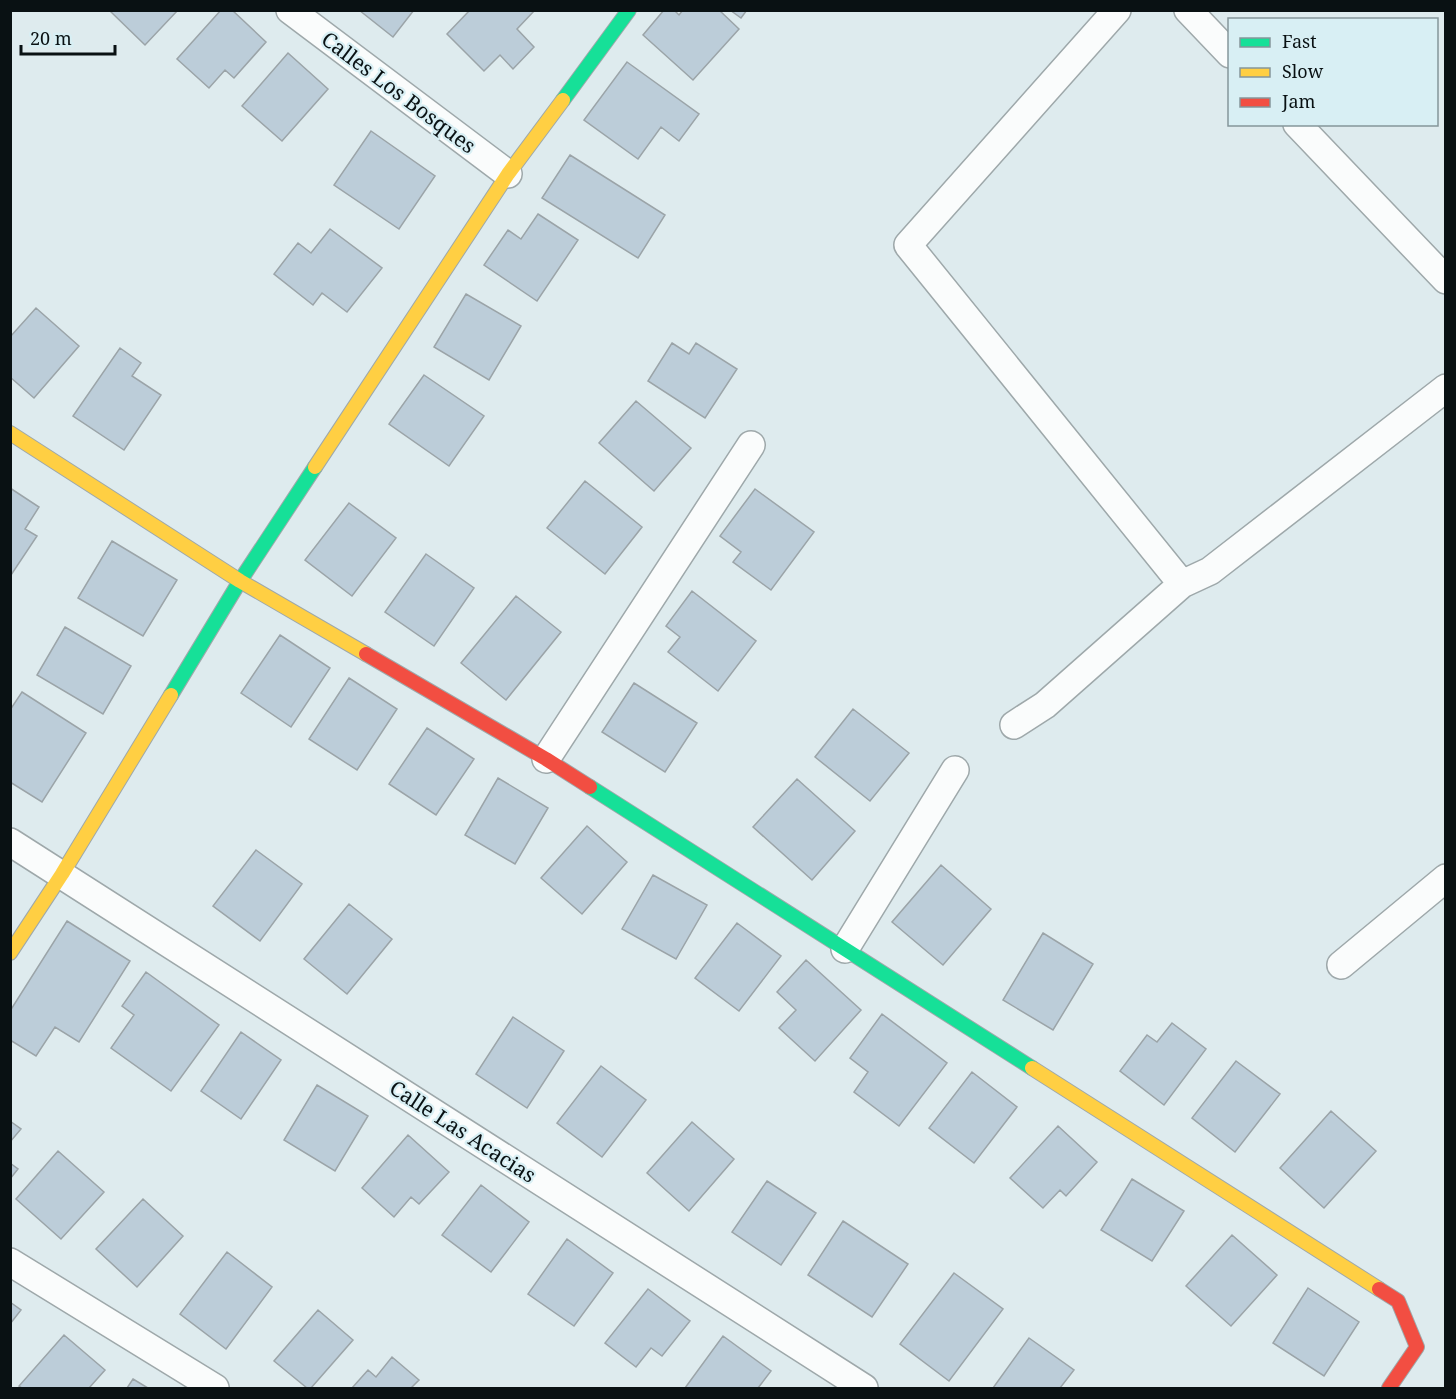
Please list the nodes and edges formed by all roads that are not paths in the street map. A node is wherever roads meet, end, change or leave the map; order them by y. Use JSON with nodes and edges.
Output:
{"nodes":[{"id":1,"x":290,"y":10,"type":"edge"},
{"id":2,"x":629,"y":10,"type":"edge"},
{"id":3,"x":1117,"y":10,"type":"edge"},
{"id":4,"x":1188,"y":10,"type":"edge"},
{"id":5,"x":1228,"y":52,"type":"edge"},
{"id":6,"x":1299,"y":126,"type":"edge"},
{"id":7,"x":508,"y":174,"type":"junction"},
{"id":8,"x":1446,"y":280,"type":"edge"},
{"id":9,"x":1446,"y":388,"type":"edge"},
{"id":10,"x":10,"y":433,"type":"edge"},
{"id":11,"x":752,"y":445,"type":"dead end"},
{"id":12,"x":240,"y":581,"type":"junction"},
{"id":13,"x":1182,"y":584,"type":"junction"},
{"id":14,"x":1014,"y":725,"type":"dead end"},
{"id":15,"x":546,"y":759,"type":"junction"},
{"id":16,"x":955,"y":770,"type":"dead end"},
{"id":17,"x":10,"y":842,"type":"edge"},
{"id":18,"x":62,"y":874,"type":"junction"},
{"id":19,"x":1446,"y":878,"type":"edge"},
{"id":20,"x":845,"y":949,"type":"junction"},
{"id":21,"x":10,"y":953,"type":"edge"},
{"id":22,"x":1341,"y":964,"type":"dead end"},
{"id":23,"x":10,"y":1262,"type":"edge"},
{"id":24,"x":215,"y":1389,"type":"edge"},
{"id":25,"x":864,"y":1389,"type":"edge"},
{"id":26,"x":1389,"y":1389,"type":"edge"}],
"edges":[{"from":1,"to":7,"type":"street","name":"Calles Los Bosques"},
{"from":2,"to":7,"type":"street"},
{"from":3,"to":13,"type":"street"},
{"from":4,"to":5,"type":"street"},
{"from":6,"to":8,"type":"street"},
{"from":7,"to":12,"type":"street"},
{"from":9,"to":13,"type":"street"},
{"from":10,"to":12,"type":"street"},
{"from":11,"to":15,"type":"street"},
{"from":12,"to":15,"type":"street"},
{"from":12,"to":18,"type":"street"},
{"from":13,"to":14,"type":"street"},
{"from":15,"to":20,"type":"street"},
{"from":16,"to":20,"type":"street"},
{"from":17,"to":18,"type":"street","name":"Calle Las Acacias"},
{"from":18,"to":21,"type":"street"},
{"from":18,"to":25,"type":"street","name":"Calle Las Acacias"},
{"from":19,"to":22,"type":"street"},
{"from":20,"to":26,"type":"street"},
{"from":23,"to":24,"type":"street"}]}
